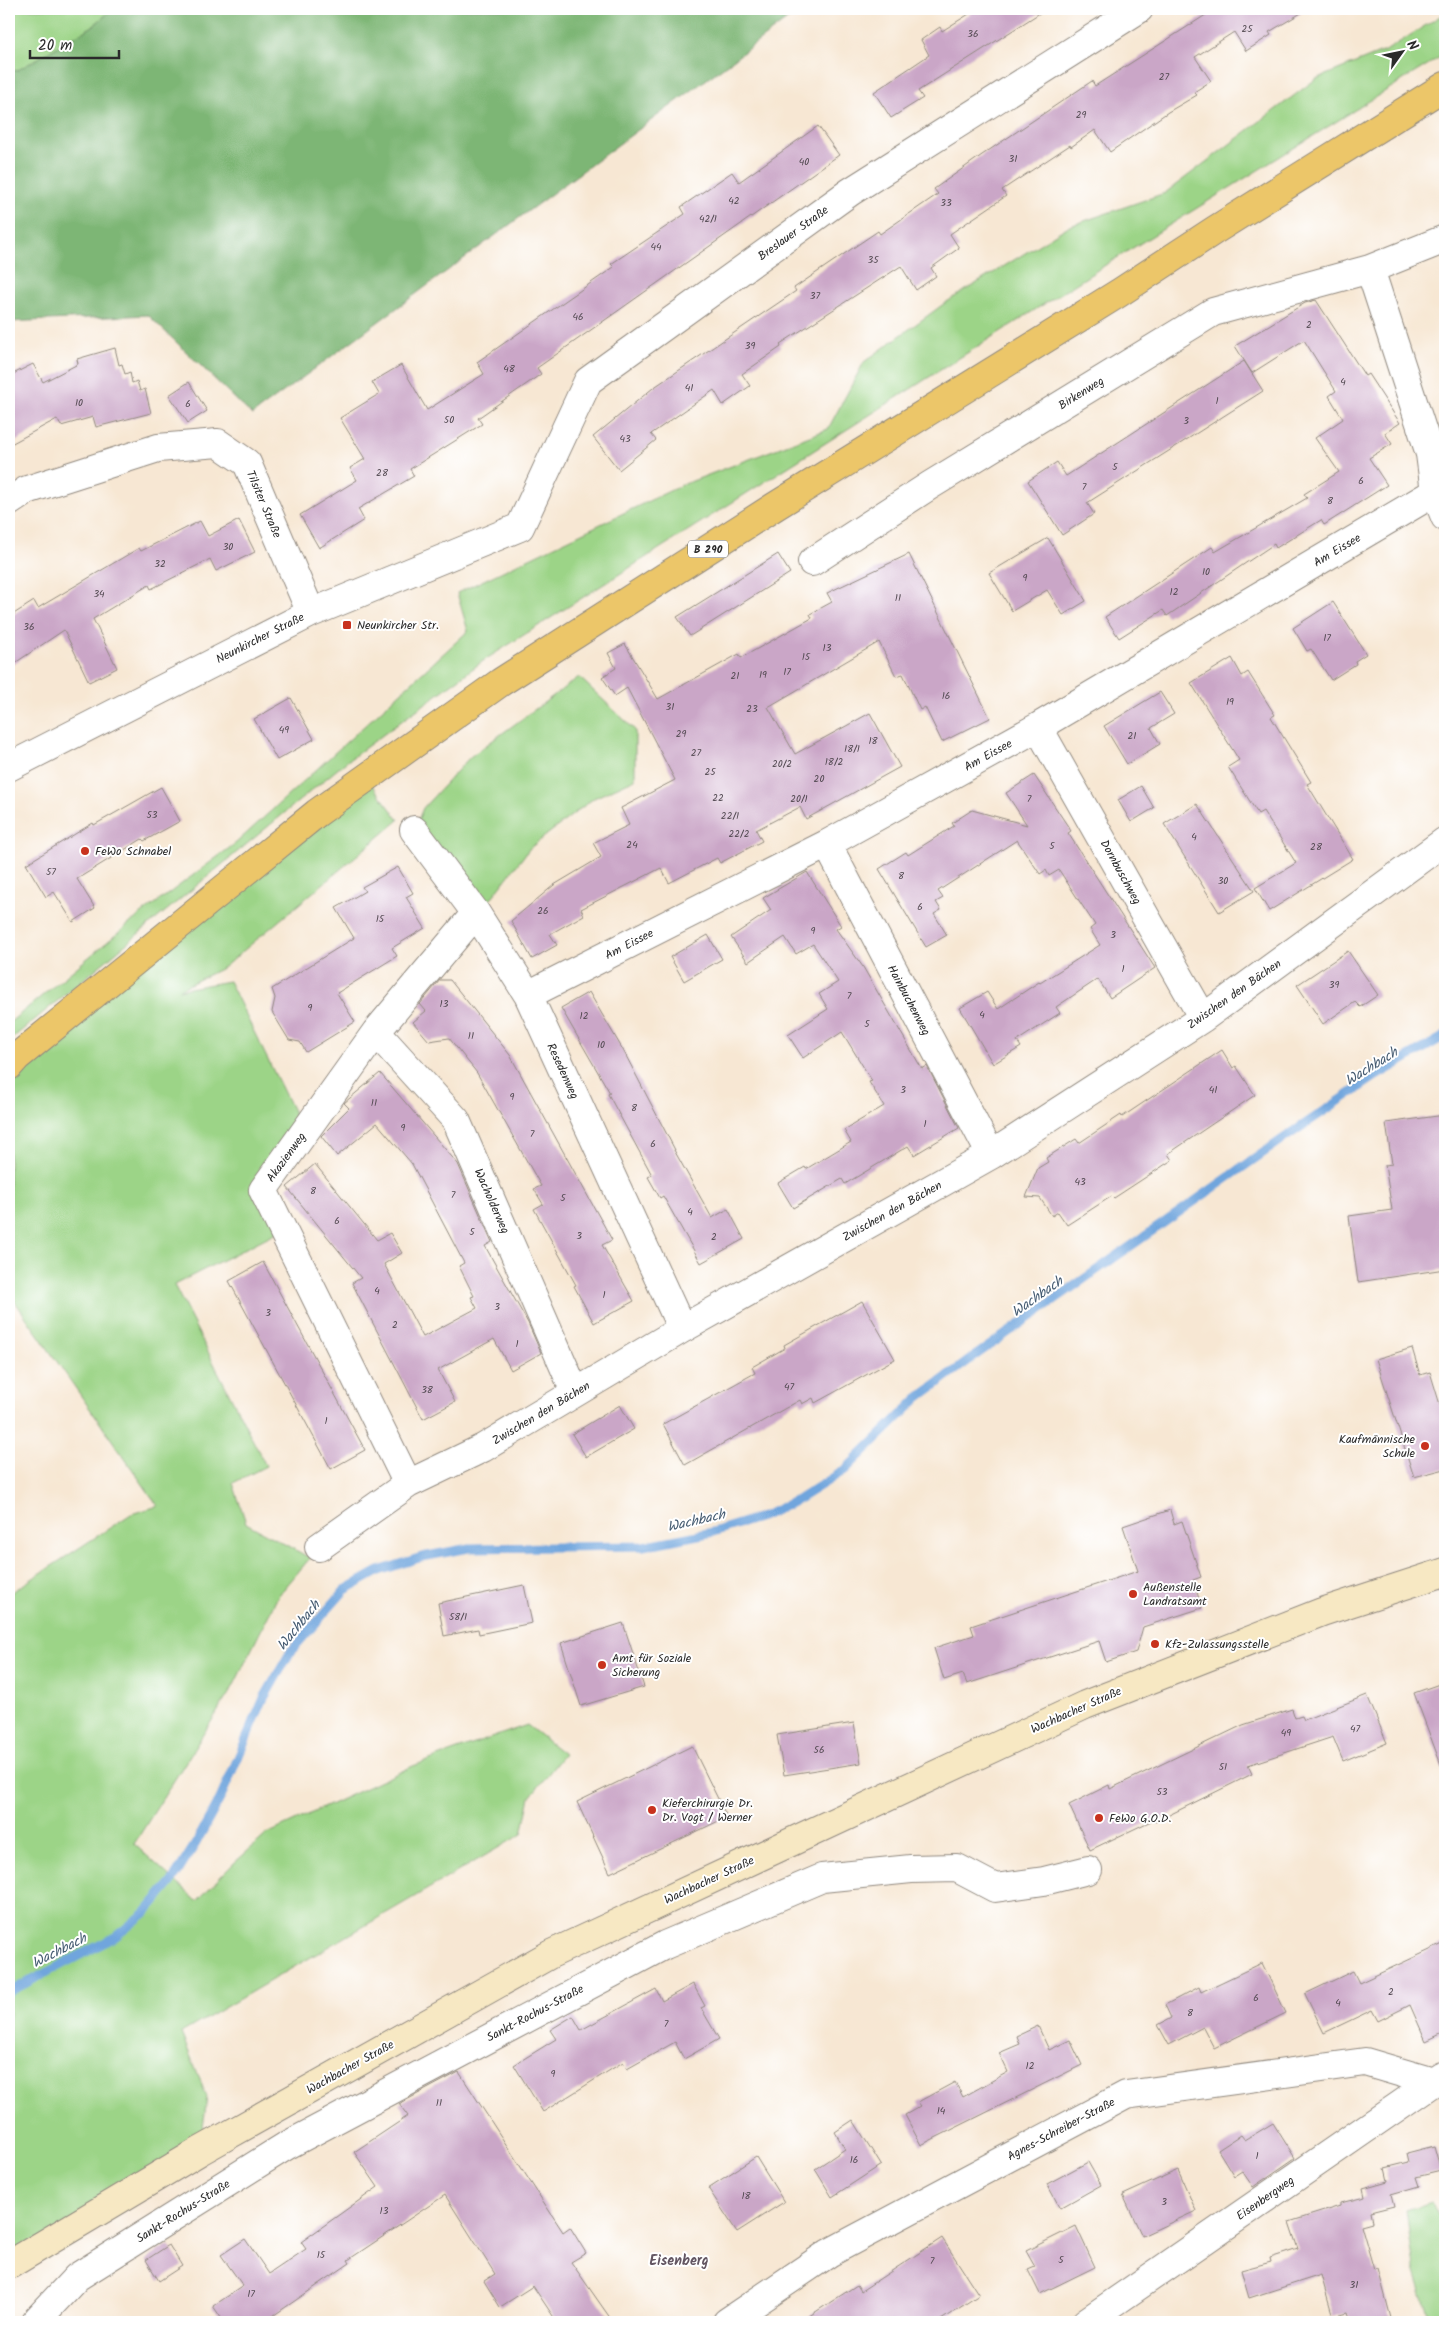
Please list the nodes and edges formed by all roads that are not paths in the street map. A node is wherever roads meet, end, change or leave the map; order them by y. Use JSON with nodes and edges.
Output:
{"nodes":[{"id":1,"x":1139,"y":9,"type":"edge"},
{"id":2,"x":1445,"y":86,"type":"edge"},
{"id":3,"x":1445,"y":239,"type":"edge"},
{"id":4,"x":1370,"y":269,"type":"junction"},
{"id":5,"x":1435,"y":492,"type":"junction"},
{"id":6,"x":9,"y":502,"type":"edge"},
{"id":7,"x":1445,"y":517,"type":"edge"},
{"id":8,"x":520,"y":527,"type":"joint"},
{"id":9,"x":812,"y":562,"type":"dead end"},
{"id":10,"x":311,"y":612,"type":"junction"},
{"id":11,"x":1038,"y":727,"type":"junction"},
{"id":12,"x":9,"y":767,"type":"edge"},
{"id":13,"x":414,"y":830,"type":"dead end"},
{"id":14,"x":1445,"y":842,"type":"edge"},
{"id":15,"x":827,"y":844,"type":"junction"},
{"id":16,"x":476,"y":913,"type":"junction"},
{"id":17,"x":528,"y":995,"type":"junction"},
{"id":18,"x":1203,"y":1018,"type":"junction"},
{"id":19,"x":376,"y":1032,"type":"junction"},
{"id":20,"x":9,"y":1066,"type":"edge"},
{"id":21,"x":990,"y":1155,"type":"junction"},
{"id":22,"x":682,"y":1329,"type":"junction"},
{"id":23,"x":575,"y":1392,"type":"junction"},
{"id":24,"x":408,"y":1484,"type":"junction"},
{"id":25,"x":319,"y":1547,"type":"dead end"},
{"id":26,"x":1445,"y":1572,"type":"edge"},
{"id":27,"x":1088,"y":1870,"type":"dead end"},
{"id":28,"x":1439,"y":2078,"type":"edge"},
{"id":29,"x":9,"y":2265,"type":"edge"},
{"id":30,"x":35,"y":2322,"type":"edge"},
{"id":31,"x":727,"y":2322,"type":"edge"},
{"id":32,"x":1086,"y":2322,"type":"edge"}],
"edges":[{"from":1,"to":8,"type":"street","name":"Breslauer Straße"},
{"from":2,"to":20,"type":"main road","number":"B 290"},
{"from":3,"to":4,"type":"street","name":"Birkenweg"},
{"from":4,"to":5,"type":"street"},
{"from":4,"to":9,"type":"street","name":"Birkenweg"},
{"from":5,"to":7,"type":"street"},
{"from":5,"to":11,"type":"street","name":"Am Eissee"},
{"from":6,"to":10,"type":"street","name":"Tilsiter Straße"},
{"from":8,"to":10,"type":"street","name":"Neunkircher Straße"},
{"from":10,"to":12,"type":"street","name":"Neunkircher Straße"},
{"from":11,"to":15,"type":"street","name":"Am Eissee"},
{"from":11,"to":18,"type":"street","name":"Dornbuschweg"},
{"from":13,"to":16,"type":"street","name":"Resedenweg"},
{"from":14,"to":18,"type":"street","name":"Zwischen den Bächen"},
{"from":15,"to":17,"type":"street","name":"Am Eissee"},
{"from":15,"to":21,"type":"street","name":"Hainbuchenweg"},
{"from":16,"to":17,"type":"street","name":"Resedenweg"},
{"from":16,"to":19,"type":"street","name":"Akazienweg"},
{"from":17,"to":22,"type":"street","name":"Resedenweg"},
{"from":18,"to":21,"type":"street","name":"Zwischen den Bächen"},
{"from":19,"to":23,"type":"street","name":"Wacholderweg"},
{"from":19,"to":24,"type":"street","name":"Akazienweg"},
{"from":21,"to":22,"type":"street","name":"Zwischen den Bächen"},
{"from":22,"to":23,"type":"street","name":"Zwischen den Bächen"},
{"from":23,"to":24,"type":"street","name":"Zwischen den Bächen"},
{"from":24,"to":25,"type":"street","name":"Zwischen den Bächen"},
{"from":26,"to":29,"type":"street","name":"Wachbacher Straße"},
{"from":27,"to":30,"type":"street","name":"Sankt-Rochus-Straße"},
{"from":28,"to":31,"type":"street","name":"Agnes-Schreiber-Straße"},
{"from":28,"to":32,"type":"street","name":"Eisenbergweg"}]}
